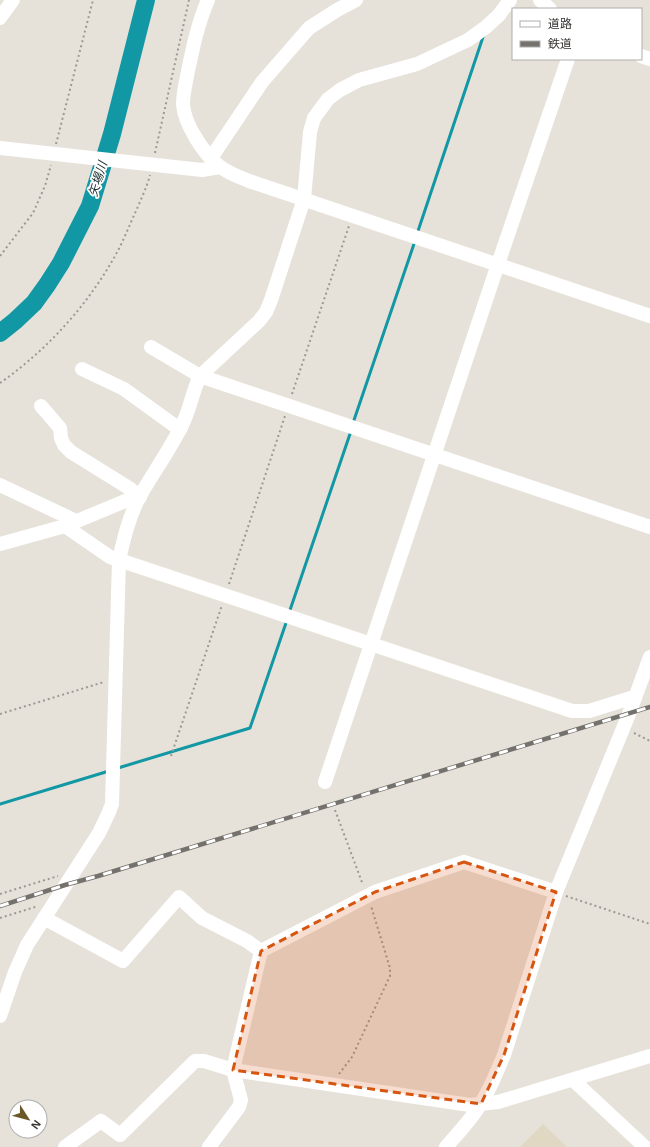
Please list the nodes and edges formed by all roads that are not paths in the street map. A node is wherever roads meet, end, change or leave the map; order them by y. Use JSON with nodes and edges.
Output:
{"nodes":[{"id":1,"x":13,"y":0,"type":"edge"},
{"id":2,"x":208,"y":0,"type":"edge"},
{"id":3,"x":356,"y":0,"type":"edge"},
{"id":4,"x":510,"y":0,"type":"edge"},
{"id":5,"x":540,"y":0,"type":"edge"},
{"id":6,"x":549,"y":8,"type":"edge"},
{"id":7,"x":0,"y":18,"type":"edge"},
{"id":8,"x":568,"y":60,"type":"edge"},
{"id":9,"x":0,"y":148,"type":"edge"},
{"id":10,"x":215,"y":162,"type":"junction"},
{"id":11,"x":304,"y":199,"type":"junction"},
{"id":12,"x":498,"y":264,"type":"junction"},
{"id":13,"x":650,"y":316,"type":"edge"},
{"id":14,"x":151,"y":347,"type":"dead end"},
{"id":15,"x":82,"y":369,"type":"dead end"},
{"id":16,"x":200,"y":376,"type":"junction"},
{"id":17,"x":41,"y":406,"type":"dead end"},
{"id":18,"x":181,"y":428,"type":"junction"},
{"id":19,"x":435,"y":454,"type":"junction"},
{"id":20,"x":0,"y":485,"type":"edge"},
{"id":21,"x":140,"y":497,"type":"junction"},
{"id":22,"x":70,"y":524,"type":"junction"},
{"id":23,"x":650,"y":527,"type":"edge"},
{"id":24,"x":0,"y":544,"type":"edge"},
{"id":25,"x":119,"y":560,"type":"junction"},
{"id":26,"x":371,"y":643,"type":"junction"},
{"id":27,"x":650,"y":657,"type":"edge"},
{"id":28,"x":634,"y":697,"type":"junction"},
{"id":29,"x":325,"y":782,"type":"dead end"},
{"id":30,"x":556,"y":892,"type":"junction"},
{"id":31,"x":44,"y":918,"type":"junction"},
{"id":32,"x":261,"y":951,"type":"junction"},
{"id":33,"x":0,"y":1016,"type":"edge"},
{"id":34,"x":650,"y":1056,"type":"edge"},
{"id":35,"x":233,"y":1070,"type":"junction"},
{"id":36,"x":573,"y":1080,"type":"junction"},
{"id":37,"x":481,"y":1104,"type":"junction"},
{"id":38,"x":65,"y":1147,"type":"edge"},
{"id":39,"x":209,"y":1147,"type":"edge"},
{"id":40,"x":446,"y":1147,"type":"edge"},
{"id":41,"x":645,"y":1147,"type":"edge"}],
"edges":[{"from":1,"to":7,"type":"street"},
{"from":2,"to":10,"type":"street"},
{"from":3,"to":10,"type":"street"},
{"from":4,"to":11,"type":"street"},
{"from":5,"to":6,"type":"street"},
{"from":8,"to":12,"type":"street"},
{"from":9,"to":10,"type":"street"},
{"from":10,"to":11,"type":"street"},
{"from":11,"to":12,"type":"street"},
{"from":11,"to":16,"type":"street"},
{"from":12,"to":13,"type":"street"},
{"from":12,"to":19,"type":"street"},
{"from":14,"to":16,"type":"street"},
{"from":15,"to":18,"type":"street"},
{"from":16,"to":18,"type":"street"},
{"from":16,"to":19,"type":"street"},
{"from":17,"to":21,"type":"street"},
{"from":18,"to":21,"type":"street"},
{"from":19,"to":23,"type":"street"},
{"from":19,"to":26,"type":"street"},
{"from":20,"to":22,"type":"street"},
{"from":21,"to":22,"type":"street"},
{"from":21,"to":25,"type":"street"},
{"from":22,"to":24,"type":"street"},
{"from":22,"to":25,"type":"street"},
{"from":25,"to":26,"type":"street"},
{"from":25,"to":31,"type":"street"},
{"from":26,"to":28,"type":"street"},
{"from":26,"to":29,"type":"street"},
{"from":27,"to":28,"type":"street"},
{"from":28,"to":30,"type":"street"},
{"from":30,"to":32,"type":"street"},
{"from":30,"to":37,"type":"street"},
{"from":31,"to":32,"type":"street"},
{"from":31,"to":33,"type":"street"},
{"from":32,"to":35,"type":"street"},
{"from":34,"to":36,"type":"street"},
{"from":35,"to":37,"type":"street"},
{"from":35,"to":38,"type":"street"},
{"from":35,"to":39,"type":"street"},
{"from":36,"to":37,"type":"street"},
{"from":36,"to":41,"type":"street"},
{"from":37,"to":40,"type":"street"}]}
